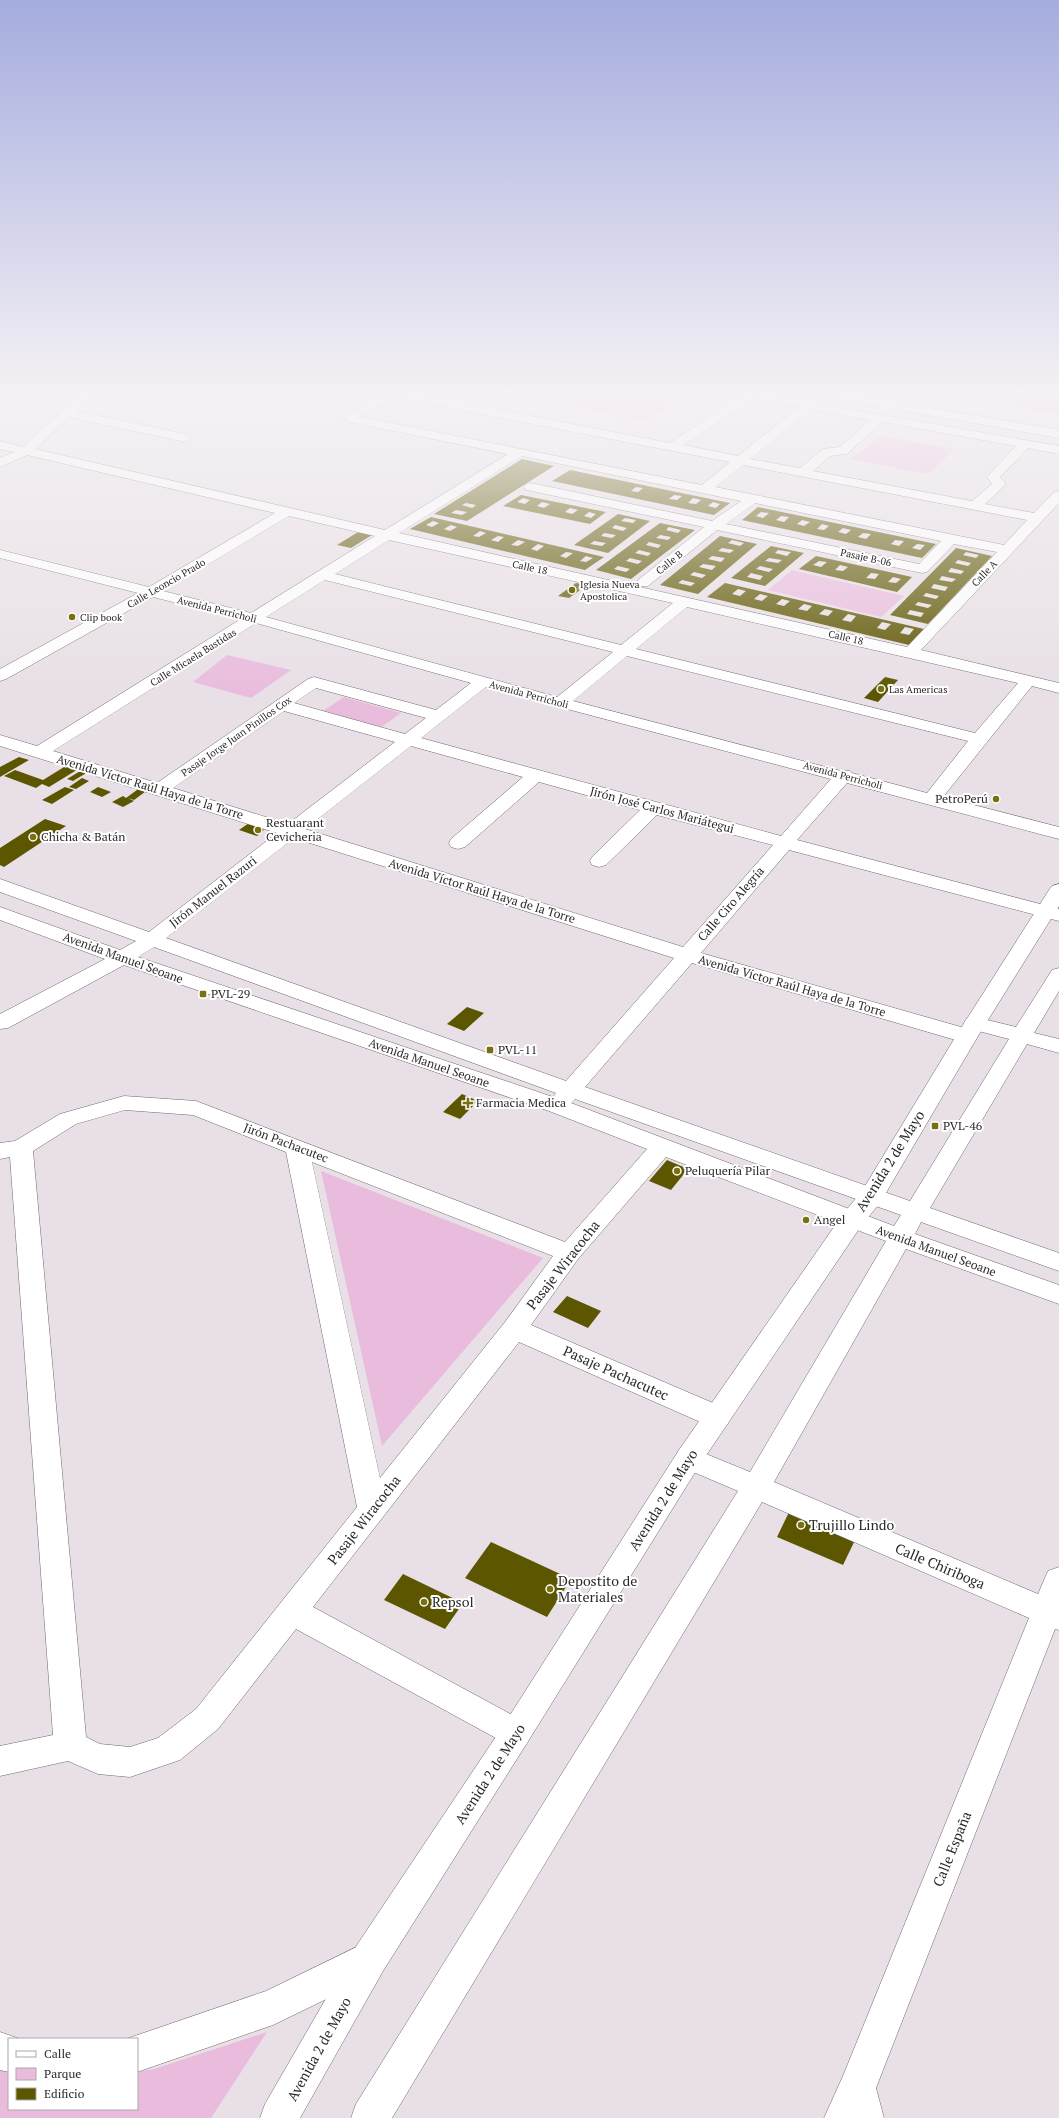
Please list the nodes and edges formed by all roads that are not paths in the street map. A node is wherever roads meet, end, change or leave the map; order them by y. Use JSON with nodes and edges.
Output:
{"nodes":[{"id":1,"x":217,"y":495,"type":"edge"},
{"id":2,"x":451,"y":495,"type":"edge"},
{"id":3,"x":569,"y":495,"type":"edge"},
{"id":4,"x":730,"y":495,"type":"edge"},
{"id":5,"x":916,"y":495,"type":"edge"},
{"id":6,"x":987,"y":495,"type":"edge"},
{"id":7,"x":1059,"y":495,"type":"edge"},
{"id":8,"x":752,"y":499,"type":"junction"},
{"id":9,"x":975,"y":506,"type":"junction"},
{"id":10,"x":288,"y":511,"type":"junction"},
{"id":11,"x":1037,"y":518,"type":"junction"},
{"id":12,"x":715,"y":525,"type":"junction"},
{"id":13,"x":387,"y":535,"type":"junction"},
{"id":14,"x":952,"y":539,"type":"junction"},
{"id":15,"x":1007,"y":550,"type":"junction"},
{"id":16,"x":0,"y":554,"type":"edge"},
{"id":17,"x":323,"y":575,"type":"junction"},
{"id":18,"x":643,"y":583,"type":"dead end"},
{"id":19,"x":151,"y":592,"type":"junction"},
{"id":20,"x":685,"y":601,"type":"junction"},
{"id":21,"x":253,"y":618,"type":"junction"},
{"id":22,"x":625,"y":651,"type":"junction"},
{"id":23,"x":910,"y":652,"type":"junction"},
{"id":24,"x":0,"y":676,"type":"edge"},
{"id":25,"x":483,"y":682,"type":"junction"},
{"id":26,"x":1028,"y":682,"type":"junction"},
{"id":27,"x":1059,"y":688,"type":"edge"},
{"id":28,"x":561,"y":702,"type":"junction"},
{"id":29,"x":282,"y":705,"type":"junction"},
{"id":30,"x":438,"y":716,"type":"junction"},
{"id":31,"x":979,"y":739,"type":"junction"},
{"id":32,"x":0,"y":740,"type":"edge"},
{"id":33,"x":408,"y":741,"type":"junction"},
{"id":34,"x":39,"y":752,"type":"junction"},
{"id":35,"x":844,"y":775,"type":"junction"},
{"id":36,"x":535,"y":776,"type":"junction"},
{"id":37,"x":158,"y":790,"type":"junction"},
{"id":38,"x":932,"y":799,"type":"junction"},
{"id":39,"x":653,"y":808,"type":"junction"},
{"id":40,"x":291,"y":831,"type":"junction"},
{"id":41,"x":1059,"y":833,"type":"edge"},
{"id":42,"x":458,"y":843,"type":"dead end"},
{"id":43,"x":785,"y":843,"type":"junction"},
{"id":44,"x":599,"y":861,"type":"dead end"},
{"id":45,"x":0,"y":885,"type":"edge"},
{"id":46,"x":1059,"y":890,"type":"edge"},
{"id":47,"x":0,"y":913,"type":"edge"},
{"id":48,"x":1052,"y":913,"type":"edge"},
{"id":49,"x":151,"y":940,"type":"junction"},
{"id":50,"x":687,"y":955,"type":"junction"},
{"id":51,"x":122,"y":958,"type":"junction"},
{"id":52,"x":1059,"y":974,"type":"edge"},
{"id":53,"x":0,"y":1023,"type":"edge"},
{"id":54,"x":971,"y":1030,"type":"junction"},
{"id":55,"x":1022,"y":1036,"type":"junction"},
{"id":56,"x":1059,"y":1046,"type":"edge"},
{"id":57,"x":564,"y":1098,"type":"junction"},
{"id":58,"x":298,"y":1147,"type":"junction"},
{"id":59,"x":661,"y":1148,"type":"junction"},
{"id":60,"x":11,"y":1150,"type":"edge"},
{"id":61,"x":871,"y":1197,"type":"junction"},
{"id":62,"x":915,"y":1212,"type":"junction"},
{"id":63,"x":852,"y":1220,"type":"junction"},
{"id":64,"x":900,"y":1238,"type":"junction"},
{"id":65,"x":569,"y":1253,"type":"junction"},
{"id":66,"x":1059,"y":1262,"type":"edge"},
{"id":67,"x":1059,"y":1295,"type":"edge"},
{"id":68,"x":514,"y":1329,"type":"junction"},
{"id":69,"x":717,"y":1417,"type":"junction"},
{"id":70,"x":689,"y":1458,"type":"junction"},
{"id":71,"x":756,"y":1487,"type":"junction"},
{"id":72,"x":372,"y":1509,"type":"junction"},
{"id":73,"x":1059,"y":1580,"type":"edge"},
{"id":74,"x":292,"y":1611,"type":"junction"},
{"id":75,"x":1052,"y":1614,"type":"edge"},
{"id":76,"x":516,"y":1733,"type":"junction"},
{"id":77,"x":70,"y":1746,"type":"junction"},
{"id":78,"x":0,"y":1761,"type":"edge"},
{"id":79,"x":370,"y":1958,"type":"junction"},
{"id":80,"x":138,"y":2053,"type":"edge"},
{"id":81,"x":855,"y":2108,"type":"edge"},
{"id":82,"x":280,"y":2118,"type":"edge"},
{"id":83,"x":370,"y":2118,"type":"edge"}],
"edges":[{"from":1,"to":10,"type":"main road","name":"Calle 18"},
{"from":2,"to":13,"type":"main road","name":"Calle Micaela Bastidas"},
{"from":3,"to":12,"type":"main road","name":"Pasaje B-06"},
{"from":4,"to":8,"type":"main road"},
{"from":5,"to":9,"type":"main road"},
{"from":6,"to":9,"type":"main road"},
{"from":7,"to":11,"type":"main road","name":"Calle A"},
{"from":8,"to":12,"type":"main road","name":"Calle B"},
{"from":8,"to":14,"type":"main road"},
{"from":9,"to":11,"type":"main road"},
{"from":10,"to":13,"type":"main road","name":"Calle 18"},
{"from":10,"to":19,"type":"main road","name":"Calle Leoncio Prado"},
{"from":11,"to":15,"type":"main road","name":"Calle A"},
{"from":12,"to":14,"type":"main road","name":"Pasaje B-06"},
{"from":12,"to":18,"type":"main road","name":"Calle B"},
{"from":13,"to":17,"type":"main road","name":"Calle Micaela Bastidas"},
{"from":13,"to":20,"type":"main road","name":"Calle 18"},
{"from":14,"to":15,"type":"main road"},
{"from":15,"to":23,"type":"main road","name":"Calle A"},
{"from":16,"to":19,"type":"main road","name":"Avenida Perricholi"},
{"from":17,"to":21,"type":"main road","name":"Calle Micaela Bastidas"},
{"from":17,"to":22,"type":"main road"},
{"from":19,"to":21,"type":"main road","name":"Avenida Perricholi"},
{"from":19,"to":24,"type":"main road","name":"Calle Leoncio Prado"},
{"from":20,"to":22,"type":"main road"},
{"from":20,"to":23,"type":"main road","name":"Calle 18"},
{"from":21,"to":25,"type":"main road","name":"Avenida Perricholi"},
{"from":21,"to":34,"type":"main road","name":"Calle Micaela Bastidas"},
{"from":22,"to":28,"type":"main road"},
{"from":22,"to":31,"type":"main road"},
{"from":23,"to":26,"type":"main road","name":"Calle 18"},
{"from":25,"to":28,"type":"main road","name":"Avenida Perricholi"},
{"from":25,"to":30,"type":"main road","name":"Jirón Manuel Razuri"},
{"from":26,"to":27,"type":"main road","name":"Calle 18"},
{"from":26,"to":31,"type":"main road"},
{"from":28,"to":35,"type":"main road","name":"Avenida Perricholi"},
{"from":29,"to":30,"type":"main road","name":"Pasaje Jorge Juan Pinillos Cox"},
{"from":29,"to":33,"type":"main road","name":"Jirón José Carlos Mariátegui"},
{"from":29,"to":37,"type":"main road","name":"Pasaje Jorge Juan Pinillos Cox"},
{"from":30,"to":33,"type":"main road","name":"Jirón Manuel Razuri"},
{"from":31,"to":38,"type":"main road"},
{"from":32,"to":34,"type":"main road","name":"Avenida Víctor Raúl Haya de la Torre"},
{"from":33,"to":36,"type":"main road","name":"Jirón José Carlos Mariátegui"},
{"from":33,"to":40,"type":"main road","name":"Jirón Manuel Razuri"},
{"from":34,"to":37,"type":"main road","name":"Avenida Víctor Raúl Haya de la Torre"},
{"from":35,"to":38,"type":"main road","name":"Avenida Perricholi"},
{"from":35,"to":43,"type":"main road","name":"Calle Ciro Alegría"},
{"from":36,"to":39,"type":"main road","name":"Jirón José Carlos Mariátegui"},
{"from":36,"to":42,"type":"main road"},
{"from":37,"to":40,"type":"main road","name":"Avenida Víctor Raúl Haya de la Torre"},
{"from":38,"to":41,"type":"main road","name":"Avenida Perricholi"},
{"from":39,"to":43,"type":"main road","name":"Jirón José Carlos Mariátegui"},
{"from":39,"to":44,"type":"main road"},
{"from":40,"to":49,"type":"main road","name":"Jirón Manuel Razuri"},
{"from":40,"to":50,"type":"main road","name":"Avenida Víctor Raúl Haya de la Torre"},
{"from":43,"to":48,"type":"main road","name":"Jirón José Carlos Mariátegui"},
{"from":43,"to":50,"type":"main road","name":"Calle Ciro Alegría"},
{"from":45,"to":49,"type":"main road","name":"Avenida Manuel Seoane"},
{"from":46,"to":48,"type":"main road","name":"Avenida 2 de Mayo"},
{"from":47,"to":51,"type":"main road","name":"Avenida Manuel Seoane"},
{"from":48,"to":54,"type":"main road","name":"Avenida 2 de Mayo"},
{"from":49,"to":51,"type":"main road","name":"Jirón Manuel Razuri"},
{"from":49,"to":57,"type":"main road","name":"Avenida Manuel Seoane"},
{"from":50,"to":54,"type":"main road","name":"Avenida Víctor Raúl Haya de la Torre"},
{"from":50,"to":57,"type":"main road","name":"Calle Ciro Alegría"},
{"from":51,"to":53,"type":"main road","name":"Jirón Manuel Razuri"},
{"from":51,"to":57,"type":"main road","name":"Avenida Manuel Seoane"},
{"from":52,"to":55,"type":"main road"},
{"from":54,"to":55,"type":"main road","name":"Avenida Víctor Raúl Haya de la Torre"},
{"from":54,"to":61,"type":"main road","name":"Avenida 2 de Mayo"},
{"from":55,"to":56,"type":"main road","name":"Avenida Víctor Raúl Haya de la Torre"},
{"from":55,"to":62,"type":"main road"},
{"from":57,"to":59,"type":"main road","name":"Avenida Manuel Seoane"},
{"from":57,"to":61,"type":"main road","name":"Avenida Manuel Seoane"},
{"from":58,"to":60,"type":"main road","name":"Jirón Pachacutec"},
{"from":58,"to":65,"type":"main road","name":"Jirón Pachacutec"},
{"from":58,"to":72,"type":"main road"},
{"from":59,"to":63,"type":"main road","name":"Avenida Manuel Seoane"},
{"from":59,"to":65,"type":"main road","name":"Pasaje Wiracocha"},
{"from":60,"to":77,"type":"main road"},
{"from":61,"to":62,"type":"main road","name":"Avenida Manuel Seoane"},
{"from":61,"to":63,"type":"main road","name":"Avenida 2 de Mayo"},
{"from":62,"to":64,"type":"main road"},
{"from":62,"to":66,"type":"main road","name":"Avenida Manuel Seoane"},
{"from":63,"to":64,"type":"main road","name":"Avenida Manuel Seoane"},
{"from":63,"to":69,"type":"main road","name":"Avenida 2 de Mayo"},
{"from":64,"to":67,"type":"main road","name":"Avenida Manuel Seoane"},
{"from":64,"to":71,"type":"main road"},
{"from":65,"to":68,"type":"main road","name":"Pasaje Wiracocha"},
{"from":68,"to":69,"type":"main road","name":"Pasaje Pachacutec"},
{"from":68,"to":72,"type":"main road","name":"Pasaje Wiracocha"},
{"from":69,"to":70,"type":"main road","name":"Avenida 2 de Mayo"},
{"from":70,"to":71,"type":"main road","name":"Calle Chiriboga"},
{"from":70,"to":76,"type":"main road","name":"Avenida 2 de Mayo"},
{"from":71,"to":75,"type":"main road","name":"Calle Chiriboga"},
{"from":71,"to":83,"type":"main road"},
{"from":72,"to":74,"type":"main road","name":"Pasaje Wiracocha"},
{"from":73,"to":75,"type":"main road","name":"Calle España"},
{"from":74,"to":76,"type":"main road"},
{"from":74,"to":77,"type":"main road","name":"Pasaje Wiracocha"},
{"from":75,"to":81,"type":"main road","name":"Calle España"},
{"from":76,"to":79,"type":"main road","name":"Avenida 2 de Mayo"},
{"from":77,"to":78,"type":"main road"},
{"from":79,"to":80,"type":"main road"},
{"from":79,"to":82,"type":"main road","name":"Avenida 2 de Mayo"}]}
